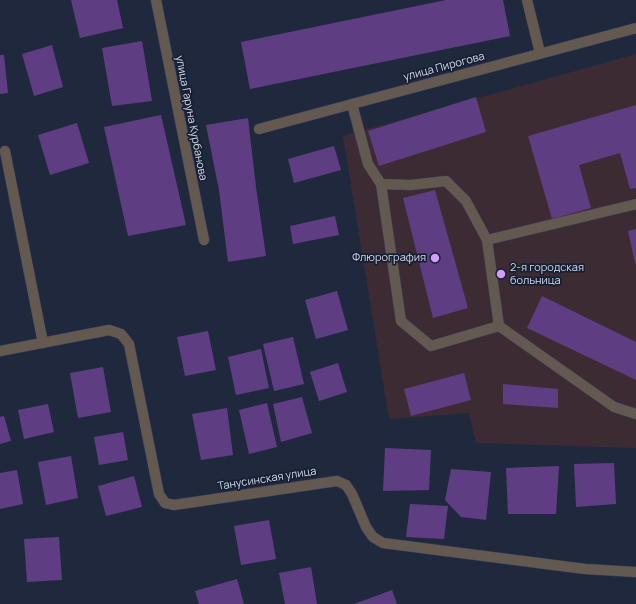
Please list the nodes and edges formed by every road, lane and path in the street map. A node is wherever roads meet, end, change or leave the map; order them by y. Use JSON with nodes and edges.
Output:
{"nodes":[{"id":1,"x":156,"y":0,"type":"edge"},
{"id":2,"x":527,"y":0,"type":"edge"},
{"id":3,"x":636,"y":28,"type":"edge"},
{"id":4,"x":540,"y":54,"type":"junction"},
{"id":5,"x":352,"y":104,"type":"junction"},
{"id":6,"x":259,"y":129,"type":"dead end"},
{"id":7,"x":5,"y":151,"type":"dead end"},
{"id":8,"x":381,"y":184,"type":"junction"},
{"id":9,"x":636,"y":204,"type":"edge"},
{"id":10,"x":204,"y":240,"type":"dead end"},
{"id":11,"x":487,"y":240,"type":"junction"},
{"id":12,"x":499,"y":326,"type":"junction"},
{"id":13,"x":43,"y":343,"type":"junction"},
{"id":14,"x":0,"y":351,"type":"edge"},
{"id":15,"x":636,"y":414,"type":"edge"},
{"id":16,"x":636,"y":572,"type":"edge"}],
"edges":[{"from":1,"to":10,"type":"street","name":"улица Гаруна Курбанова"},
{"from":2,"to":4,"type":"street"},
{"from":3,"to":4,"type":"street","name":"улица Пирогова"},
{"from":4,"to":5,"type":"street","name":"улица Пирогова"},
{"from":5,"to":6,"type":"street","name":"улица Пирогова"},
{"from":5,"to":8,"type":"street"},
{"from":7,"to":13,"type":"street"},
{"from":8,"to":11,"type":"street"},
{"from":8,"to":12,"type":"street"},
{"from":9,"to":11,"type":"street"},
{"from":11,"to":12,"type":"street"},
{"from":12,"to":15,"type":"street"},
{"from":13,"to":14,"type":"street","name":"Танусинская улица"},
{"from":13,"to":16,"type":"street","name":"Танусинская улица"}]}
